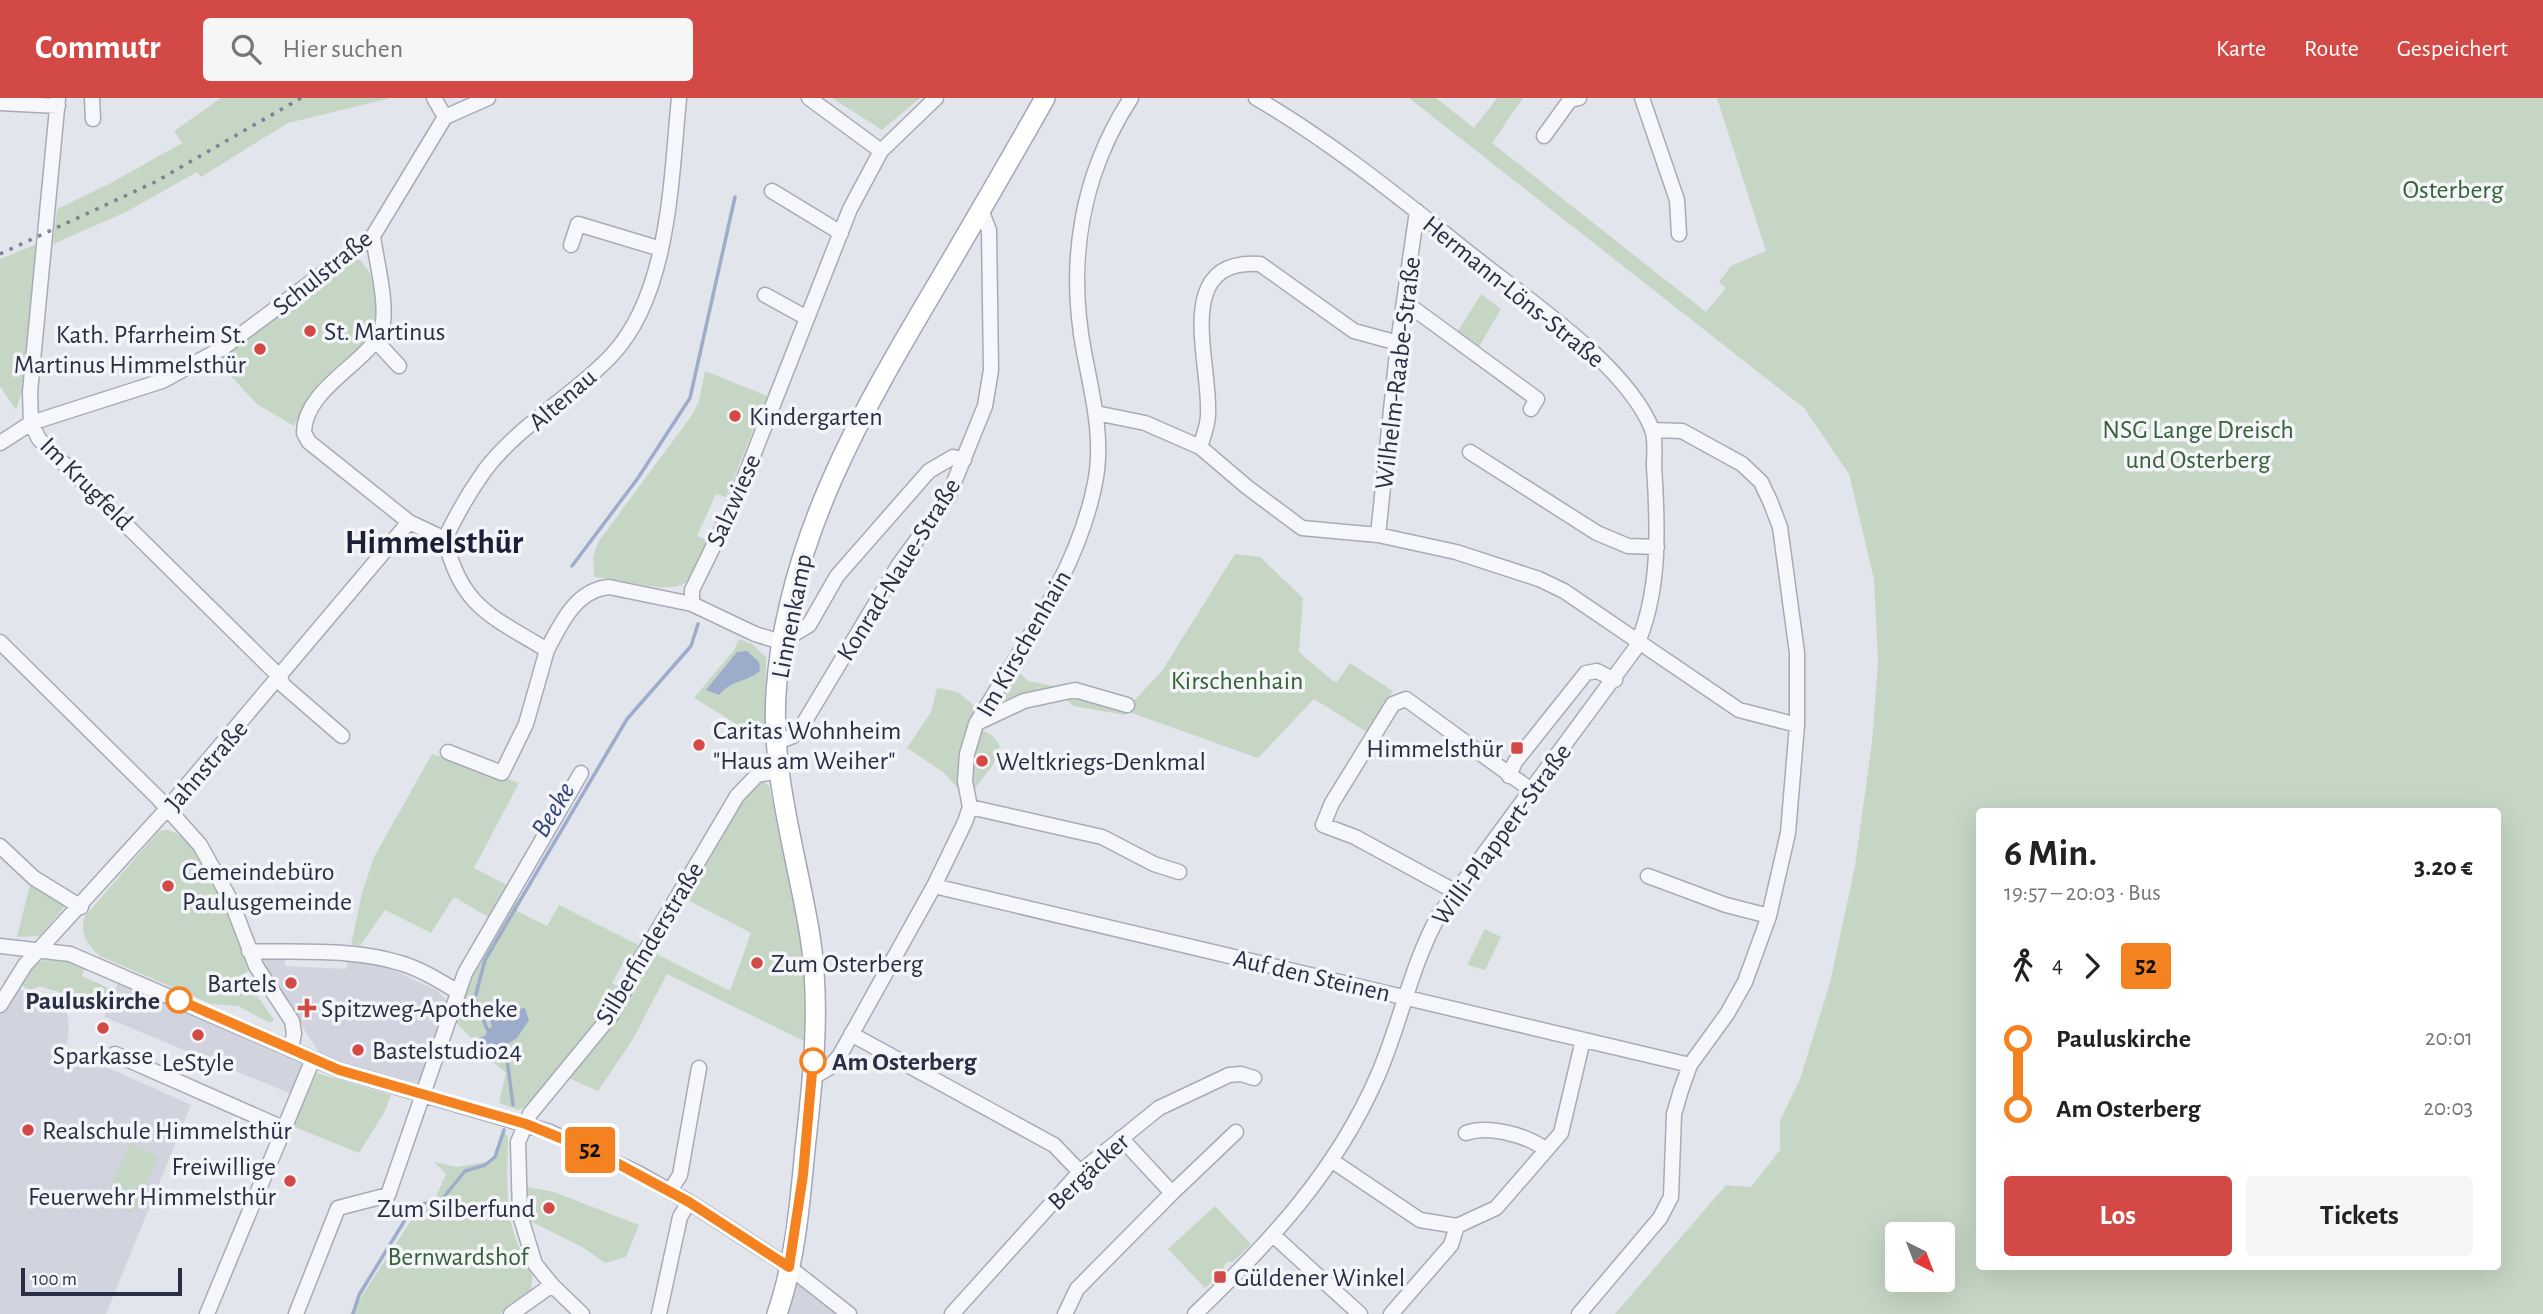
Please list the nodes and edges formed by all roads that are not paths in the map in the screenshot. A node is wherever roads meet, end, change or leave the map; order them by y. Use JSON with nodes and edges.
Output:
{"nodes":[{"id":1,"x":92,"y":98,"type":"edge"},
{"id":2,"x":434,"y":98,"type":"edge"},
{"id":3,"x":488,"y":98,"type":"edge"},
{"id":4,"x":678,"y":98,"type":"edge"},
{"id":5,"x":808,"y":98,"type":"edge"},
{"id":6,"x":936,"y":98,"type":"edge"},
{"id":7,"x":1045,"y":98,"type":"edge"},
{"id":8,"x":1130,"y":98,"type":"edge"},
{"id":9,"x":1256,"y":98,"type":"edge"},
{"id":10,"x":1579,"y":98,"type":"edge"},
{"id":11,"x":1642,"y":98,"type":"edge"},
{"id":12,"x":58,"y":102,"type":"edge"},
{"id":13,"x":0,"y":103,"type":"edge"},
{"id":14,"x":445,"y":117,"type":"junction"},
{"id":15,"x":93,"y":119,"type":"dead end"},
{"id":16,"x":1544,"y":136,"type":"dead end"},
{"id":17,"x":881,"y":151,"type":"junction"},
{"id":18,"x":772,"y":191,"type":"dead end"},
{"id":19,"x":981,"y":210,"type":"junction"},
{"id":20,"x":1417,"y":211,"type":"junction"},
{"id":21,"x":841,"y":233,"type":"junction"},
{"id":22,"x":1679,"y":234,"type":"dead end"},
{"id":23,"x":373,"y":236,"type":"junction"},
{"id":24,"x":571,"y":245,"type":"dead end"},
{"id":25,"x":661,"y":249,"type":"junction"},
{"id":26,"x":765,"y":295,"type":"dead end"},
{"id":27,"x":1406,"y":303,"type":"junction"},
{"id":28,"x":807,"y":318,"type":"junction"},
{"id":29,"x":375,"y":340,"type":"junction"},
{"id":30,"x":1398,"y":343,"type":"junction"},
{"id":31,"x":399,"y":366,"type":"dead end"},
{"id":32,"x":1531,"y":409,"type":"dead end"},
{"id":33,"x":1096,"y":413,"type":"junction"},
{"id":34,"x":31,"y":423,"type":"junction"},
{"id":35,"x":1652,"y":430,"type":"junction"},
{"id":36,"x":0,"y":443,"type":"edge"},
{"id":37,"x":1200,"y":447,"type":"junction"},
{"id":38,"x":1470,"y":452,"type":"dead end"},
{"id":39,"x":964,"y":460,"type":"junction"},
{"id":40,"x":409,"y":522,"type":"junction"},
{"id":41,"x":1378,"y":535,"type":"junction"},
{"id":42,"x":445,"y":538,"type":"junction"},
{"id":43,"x":1657,"y":547,"type":"junction"},
{"id":44,"x":692,"y":604,"type":"junction"},
{"id":45,"x":0,"y":642,"type":"edge"},
{"id":46,"x":781,"y":642,"type":"junction"},
{"id":47,"x":1638,"y":644,"type":"junction"},
{"id":48,"x":547,"y":650,"type":"junction"},
{"id":49,"x":281,"y":677,"type":"junction"},
{"id":50,"x":1615,"y":680,"type":"junction"},
{"id":51,"x":1127,"y":705,"type":"dead end"},
{"id":52,"x":976,"y":724,"type":"junction"},
{"id":53,"x":1797,"y":725,"type":"junction"},
{"id":54,"x":342,"y":736,"type":"dead end"},
{"id":55,"x":775,"y":743,"type":"junction"},
{"id":56,"x":448,"y":752,"type":"dead end"},
{"id":57,"x":778,"y":771,"type":"junction"},
{"id":58,"x":581,"y":774,"type":"dead end"},
{"id":59,"x":1509,"y":776,"type":"junction"},
{"id":60,"x":1531,"y":790,"type":"junction"},
{"id":61,"x":970,"y":807,"type":"junction"},
{"id":62,"x":166,"y":810,"type":"junction"},
{"id":63,"x":0,"y":846,"type":"edge"},
{"id":64,"x":1179,"y":872,"type":"dead end"},
{"id":65,"x":1648,"y":876,"type":"dead end"},
{"id":66,"x":934,"y":886,"type":"junction"},
{"id":67,"x":1454,"y":891,"type":"junction"},
{"id":68,"x":81,"y":907,"type":"junction"},
{"id":69,"x":1769,"y":916,"type":"junction"},
{"id":70,"x":0,"y":946,"type":"edge"},
{"id":71,"x":43,"y":949,"type":"junction"},
{"id":72,"x":249,"y":951,"type":"junction"},
{"id":73,"x":458,"y":992,"type":"junction"},
{"id":74,"x":1406,"y":997,"type":"junction"},
{"id":75,"x":0,"y":1005,"type":"edge"},
{"id":76,"x":851,"y":1034,"type":"junction"},
{"id":77,"x":1583,"y":1040,"type":"junction"},
{"id":78,"x":291,"y":1050,"type":"junction"},
{"id":79,"x":115,"y":1054,"type":"dead end"},
{"id":80,"x":313,"y":1059,"type":"junction"},
{"id":81,"x":1690,"y":1065,"type":"junction"},
{"id":82,"x":699,"y":1068,"type":"dead end"},
{"id":83,"x":812,"y":1078,"type":"junction"},
{"id":84,"x":1254,"y":1078,"type":"dead end"},
{"id":85,"x":424,"y":1094,"type":"junction"},
{"id":86,"x":526,"y":1124,"type":"junction"},
{"id":87,"x":283,"y":1128,"type":"junction"},
{"id":88,"x":1236,"y":1132,"type":"dead end"},
{"id":89,"x":1466,"y":1133,"type":"dead end"},
{"id":90,"x":1121,"y":1139,"type":"junction"},
{"id":91,"x":1546,"y":1150,"type":"junction"},
{"id":92,"x":1331,"y":1160,"type":"junction"},
{"id":93,"x":1080,"y":1172,"type":"junction"},
{"id":94,"x":670,"y":1191,"type":"junction"},
{"id":95,"x":1172,"y":1193,"type":"junction"},
{"id":96,"x":689,"y":1202,"type":"junction"},
{"id":97,"x":1457,"y":1226,"type":"junction"},
{"id":98,"x":1274,"y":1236,"type":"junction"},
{"id":99,"x":789,"y":1267,"type":"junction"},
{"id":100,"x":552,"y":1285,"type":"junction"},
{"id":101,"x":1200,"y":1312,"type":"edge"},
{"id":102,"x":207,"y":1314,"type":"edge"},
{"id":103,"x":296,"y":1314,"type":"edge"},
{"id":104,"x":511,"y":1314,"type":"edge"},
{"id":105,"x":582,"y":1314,"type":"edge"},
{"id":106,"x":659,"y":1314,"type":"edge"},
{"id":107,"x":777,"y":1314,"type":"edge"},
{"id":108,"x":849,"y":1314,"type":"edge"},
{"id":109,"x":952,"y":1314,"type":"edge"},
{"id":110,"x":1065,"y":1314,"type":"edge"},
{"id":111,"x":1360,"y":1314,"type":"edge"},
{"id":112,"x":1391,"y":1314,"type":"edge"},
{"id":113,"x":1580,"y":1314,"type":"edge"}],
"edges":[{"from":1,"to":15,"type":"street"},
{"from":2,"to":14,"type":"street"},
{"from":3,"to":14,"type":"street"},
{"from":4,"to":25,"type":"street","name":"Altenau"},
{"from":5,"to":17,"type":"street"},
{"from":6,"to":17,"type":"street","name":"Salzwiese"},
{"from":7,"to":19,"type":"main road","name":"Linnenkamp"},
{"from":8,"to":33,"type":"street","name":"Im Kirschenhain"},
{"from":9,"to":20,"type":"street","name":"Hermann-Löns-Straße"},
{"from":10,"to":16,"type":"street"},
{"from":11,"to":22,"type":"street"},
{"from":12,"to":13,"type":"street","name":"Im Krugfeld"},
{"from":12,"to":34,"type":"street","name":"Im Krugfeld"},
{"from":14,"to":23,"type":"street","name":"Schulstraße"},
{"from":17,"to":21,"type":"street","name":"Salzwiese"},
{"from":18,"to":21,"type":"street"},
{"from":19,"to":39,"type":"street","name":"Konrad-Naue-Straße"},
{"from":19,"to":46,"type":"main road","name":"Linnenkamp"},
{"from":20,"to":27,"type":"street","name":"Wilhelm-Raabe-Straße"},
{"from":20,"to":35,"type":"street","name":"Hermann-Löns-Straße"},
{"from":21,"to":28,"type":"street","name":"Salzwiese"},
{"from":23,"to":29,"type":"street"},
{"from":23,"to":34,"type":"street","name":"Schulstraße"},
{"from":24,"to":25,"type":"street"},
{"from":25,"to":42,"type":"street","name":"Altenau"},
{"from":26,"to":28,"type":"street"},
{"from":27,"to":30,"type":"street","name":"Wilhelm-Raabe-Straße"},
{"from":27,"to":32,"type":"street"},
{"from":28,"to":44,"type":"street","name":"Salzwiese"},
{"from":29,"to":31,"type":"street"},
{"from":29,"to":40,"type":"street"},
{"from":30,"to":37,"type":"street"},
{"from":30,"to":41,"type":"street","name":"Wilhelm-Raabe-Straße"},
{"from":33,"to":37,"type":"street"},
{"from":33,"to":52,"type":"street","name":"Im Kirschenhain"},
{"from":34,"to":36,"type":"street","name":"Schulstraße"},
{"from":34,"to":49,"type":"street","name":"Im Krugfeld"},
{"from":35,"to":43,"type":"street","name":"Willi-Plappert-Straße"},
{"from":35,"to":53,"type":"street"},
{"from":37,"to":41,"type":"street"},
{"from":38,"to":43,"type":"street"},
{"from":39,"to":46,"type":"street"},
{"from":39,"to":55,"type":"street","name":"Konrad-Naue-Straße"},
{"from":40,"to":42,"type":"street"},
{"from":40,"to":49,"type":"street","name":"Jahnstraße"},
{"from":41,"to":47,"type":"street"},
{"from":42,"to":48,"type":"street"},
{"from":43,"to":47,"type":"street","name":"Willi-Plappert-Straße"},
{"from":44,"to":46,"type":"street"},
{"from":44,"to":48,"type":"street"},
{"from":45,"to":62,"type":"street"},
{"from":46,"to":55,"type":"main road","name":"Linnenkamp"},
{"from":47,"to":50,"type":"street","name":"Willi-Plappert-Straße"},
{"from":47,"to":53,"type":"street"},
{"from":48,"to":56,"type":"street"},
{"from":49,"to":54,"type":"street","name":"Im Krugfeld"},
{"from":49,"to":62,"type":"street","name":"Jahnstraße"},
{"from":50,"to":59,"type":"street","name":"Willi-Plappert-Straße"},
{"from":50,"to":60,"type":"street","name":"Willi-Plappert-Straße"},
{"from":51,"to":52,"type":"street"},
{"from":52,"to":61,"type":"street","name":"Im Kirschenhain"},
{"from":53,"to":69,"type":"street"},
{"from":55,"to":57,"type":"main road","name":"Linnenkamp"},
{"from":57,"to":83,"type":"main road","name":"Linnenkamp"},
{"from":57,"to":86,"type":"street","name":"Silberfinderstraße"},
{"from":58,"to":73,"type":"street"},
{"from":59,"to":60,"type":"street"},
{"from":59,"to":67,"type":"street"},
{"from":60,"to":67,"type":"street","name":"Willi-Plappert-Straße"},
{"from":61,"to":64,"type":"street"},
{"from":61,"to":66,"type":"street"},
{"from":62,"to":68,"type":"street","name":"Jahnstraße"},
{"from":62,"to":72,"type":"street"},
{"from":63,"to":68,"type":"street"},
{"from":65,"to":69,"type":"street"},
{"from":66,"to":74,"type":"street","name":"Auf den Steinen"},
{"from":66,"to":76,"type":"street"},
{"from":67,"to":74,"type":"street","name":"Willi-Plappert-Straße"},
{"from":68,"to":71,"type":"street","name":"Jahnstraße"},
{"from":69,"to":81,"type":"street"},
{"from":70,"to":71,"type":"street"},
{"from":71,"to":75,"type":"street","name":"Jahnstraße"},
{"from":71,"to":78,"type":"street"},
{"from":72,"to":73,"type":"street"},
{"from":72,"to":78,"type":"street"},
{"from":73,"to":85,"type":"street"},
{"from":74,"to":77,"type":"street","name":"Auf den Steinen"},
{"from":74,"to":92,"type":"street","name":"Willi-Plappert-Straße"},
{"from":76,"to":83,"type":"street"},
{"from":76,"to":93,"type":"street"},
{"from":77,"to":81,"type":"street","name":"Auf den Steinen"},
{"from":77,"to":91,"type":"street"},
{"from":78,"to":80,"type":"street"},
{"from":79,"to":87,"type":"street"},
{"from":80,"to":85,"type":"street"},
{"from":80,"to":87,"type":"street"},
{"from":81,"to":113,"type":"street"},
{"from":82,"to":94,"type":"street"},
{"from":83,"to":99,"type":"main road","name":"Linnenkamp"},
{"from":84,"to":90,"type":"street","name":"Bergäcker"},
{"from":85,"to":86,"type":"street"},
{"from":85,"to":103,"type":"street"},
{"from":86,"to":94,"type":"street"},
{"from":86,"to":100,"type":"street","name":"Silberfinderstraße"},
{"from":87,"to":102,"type":"street"},
{"from":88,"to":95,"type":"street"},
{"from":89,"to":91,"type":"street"},
{"from":90,"to":93,"type":"street","name":"Bergäcker"},
{"from":90,"to":95,"type":"street"},
{"from":91,"to":97,"type":"street"},
{"from":92,"to":97,"type":"street"},
{"from":92,"to":98,"type":"street","name":"Willi-Plappert-Straße"},
{"from":93,"to":109,"type":"street","name":"Bergäcker"},
{"from":94,"to":96,"type":"street"},
{"from":95,"to":110,"type":"street"},
{"from":96,"to":99,"type":"street"},
{"from":96,"to":106,"type":"street"},
{"from":97,"to":112,"type":"street"},
{"from":98,"to":101,"type":"street","name":"Willi-Plappert-Straße"},
{"from":98,"to":111,"type":"street"},
{"from":99,"to":107,"type":"main road","name":"Linnenkamp"},
{"from":99,"to":108,"type":"street"},
{"from":100,"to":104,"type":"street"},
{"from":100,"to":105,"type":"street","name":"Silberfinderstraße"}]}
